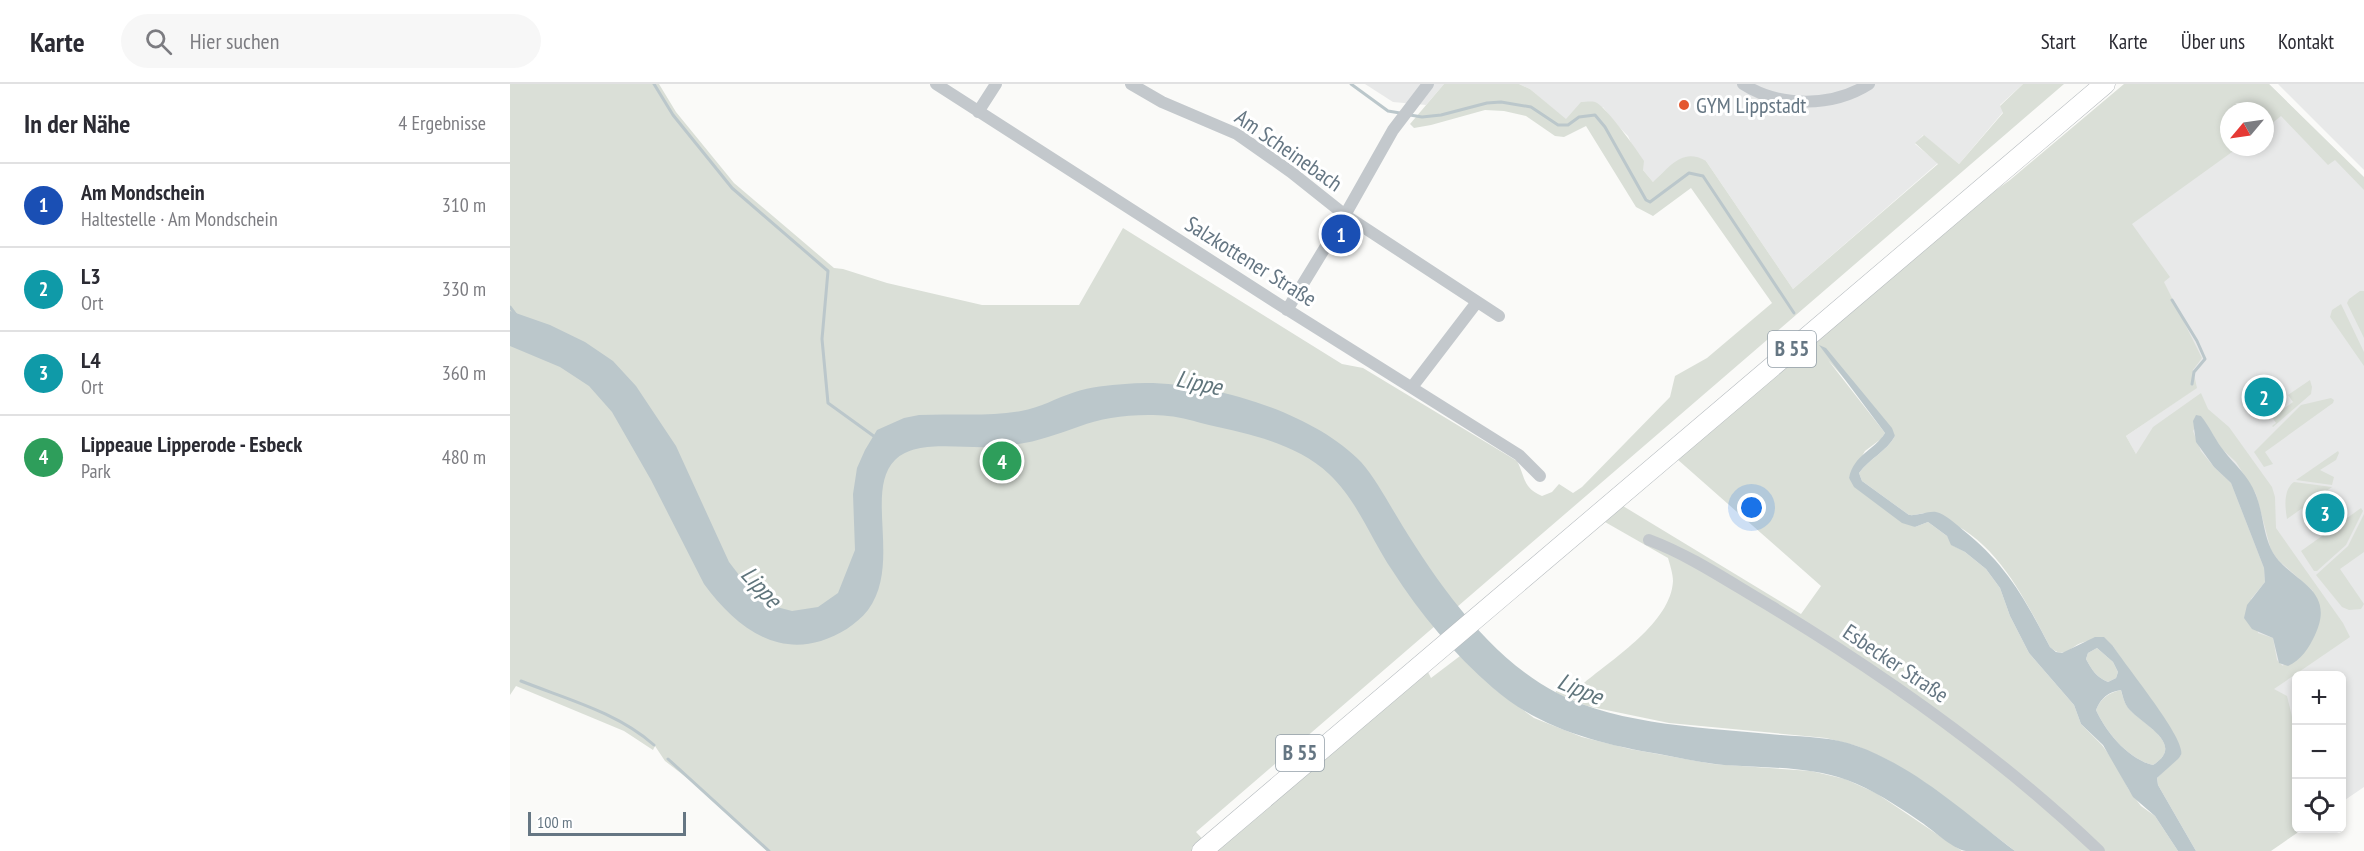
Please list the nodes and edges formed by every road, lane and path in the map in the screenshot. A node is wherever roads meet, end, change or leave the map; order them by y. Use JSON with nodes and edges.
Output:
{"nodes":[{"id":1,"x":936,"y":84,"type":"edge"},
{"id":2,"x":996,"y":84,"type":"edge"},
{"id":3,"x":1131,"y":84,"type":"edge"},
{"id":4,"x":1428,"y":84,"type":"edge"},
{"id":5,"x":1743,"y":84,"type":"edge"},
{"id":6,"x":1869,"y":84,"type":"edge"},
{"id":7,"x":2086,"y":84,"type":"edge"},
{"id":8,"x":2105,"y":84,"type":"edge"},
{"id":9,"x":978,"y":112,"type":"junction"},
{"id":10,"x":1345,"y":215,"type":"junction"},
{"id":11,"x":1477,"y":302,"type":"junction"},
{"id":12,"x":1287,"y":310,"type":"junction"},
{"id":13,"x":1499,"y":316,"type":"dead end"},
{"id":14,"x":1412,"y":387,"type":"junction"},
{"id":15,"x":1540,"y":476,"type":"dead end"},
{"id":16,"x":1649,"y":540,"type":"dead end"},
{"id":17,"x":1515,"y":577,"type":"junction"},
{"id":18,"x":1208,"y":841,"type":"edge"},
{"id":19,"x":1185,"y":851,"type":"edge"},
{"id":20,"x":2099,"y":851,"type":"edge"}],
"edges":[{"from":1,"to":9,"type":"street","name":"Salzkottener Straße"},
{"from":2,"to":9,"type":"street"},
{"from":3,"to":10,"type":"street","name":"Am Scheinebach"},
{"from":4,"to":10,"type":"street"},
{"from":5,"to":6,"type":"street"},
{"from":7,"to":17,"type":"highway","number":"B 55"},
{"from":8,"to":17,"type":"highway","number":"B 55"},
{"from":9,"to":12,"type":"street","name":"Salzkottener Straße"},
{"from":10,"to":11,"type":"street","name":"Am Scheinebach"},
{"from":10,"to":12,"type":"street"},
{"from":11,"to":13,"type":"street","name":"Am Scheinebach"},
{"from":11,"to":14,"type":"street"},
{"from":12,"to":14,"type":"street","name":"Salzkottener Straße"},
{"from":14,"to":15,"type":"street","name":"Salzkottener Straße"},
{"from":16,"to":20,"type":"street","name":"Esbecker Straße"},
{"from":17,"to":18,"type":"highway","number":"B 55"},
{"from":18,"to":19,"type":"highway","number":"B 55"}]}
